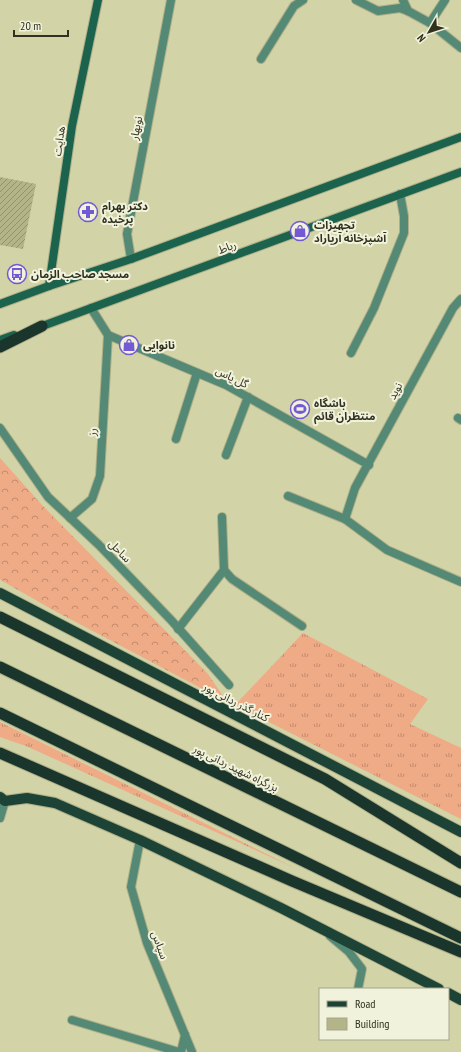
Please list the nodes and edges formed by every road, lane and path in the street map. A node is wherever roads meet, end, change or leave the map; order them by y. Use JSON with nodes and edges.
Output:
{"nodes":[{"id":1,"x":98,"y":0,"type":"edge"},
{"id":2,"x":171,"y":0,"type":"edge"},
{"id":3,"x":303,"y":0,"type":"edge"},
{"id":4,"x":356,"y":0,"type":"edge"},
{"id":5,"x":403,"y":0,"type":"edge"},
{"id":6,"x":444,"y":0,"type":"edge"},
{"id":7,"x":408,"y":11,"type":"junction"},
{"id":8,"x":430,"y":22,"type":"junction"},
{"id":9,"x":461,"y":48,"type":"edge"},
{"id":10,"x":260,"y":59,"type":"dead end"},
{"id":11,"x":461,"y":137,"type":"edge"},
{"id":12,"x":461,"y":172,"type":"edge"},
{"id":13,"x":400,"y":194,"type":"junction"},
{"id":14,"x":131,"y":259,"type":"junction"},
{"id":15,"x":49,"y":286,"type":"junction"},
{"id":16,"x":461,"y":299,"type":"edge"},
{"id":17,"x":0,"y":304,"type":"edge"},
{"id":18,"x":91,"y":308,"type":"junction"},
{"id":19,"x":42,"y":326,"type":"junction"},
{"id":20,"x":108,"y":335,"type":"junction"},
{"id":21,"x":0,"y":340,"type":"edge"},
{"id":22,"x":0,"y":347,"type":"edge"},
{"id":23,"x":351,"y":353,"type":"dead end"},
{"id":24,"x":197,"y":373,"type":"junction"},
{"id":25,"x":248,"y":397,"type":"junction"},
{"id":26,"x":0,"y":428,"type":"edge"},
{"id":27,"x":176,"y":439,"type":"dead end"},
{"id":28,"x":226,"y":455,"type":"dead end"},
{"id":29,"x":369,"y":465,"type":"junction"},
{"id":30,"x":288,"y":496,"type":"dead end"},
{"id":31,"x":222,"y":517,"type":"dead end"},
{"id":32,"x":70,"y":518,"type":"junction"},
{"id":33,"x":345,"y":519,"type":"junction"},
{"id":34,"x":224,"y":570,"type":"junction"},
{"id":35,"x":461,"y":582,"type":"edge"},
{"id":36,"x":0,"y":593,"type":"edge"},
{"id":37,"x":0,"y":617,"type":"edge"},
{"id":38,"x":302,"y":626,"type":"dead end"},
{"id":39,"x":178,"y":628,"type":"junction"},
{"id":40,"x":0,"y":667,"type":"edge"},
{"id":41,"x":228,"y":685,"type":"dead end"},
{"id":42,"x":0,"y":713,"type":"edge"},
{"id":43,"x":0,"y":753,"type":"edge"},
{"id":44,"x":2,"y":799,"type":"edge"},
{"id":45,"x":0,"y":818,"type":"edge"},
{"id":46,"x":461,"y":832,"type":"edge"},
{"id":47,"x":140,"y":840,"type":"junction"},
{"id":48,"x":461,"y":863,"type":"edge"},
{"id":49,"x":461,"y":892,"type":"edge"},
{"id":50,"x":322,"y":929,"type":"junction"},
{"id":51,"x":461,"y":938,"type":"edge"},
{"id":52,"x":461,"y":952,"type":"edge"},
{"id":53,"x":358,"y":988,"type":"edge"},
{"id":54,"x":437,"y":988,"type":"edge"},
{"id":55,"x":72,"y":1020,"type":"dead end"},
{"id":56,"x":185,"y":1035,"type":"junction"},
{"id":57,"x":180,"y":1052,"type":"edge"},
{"id":58,"x":192,"y":1052,"type":"edge"}],
"edges":[{"from":1,"to":15,"type":"main road","name":"هدایت"},
{"from":2,"to":14,"type":"street","name":"نوبهار"},
{"from":3,"to":10,"type":"street"},
{"from":4,"to":7,"type":"street"},
{"from":5,"to":7,"type":"street"},
{"from":6,"to":8,"type":"street"},
{"from":7,"to":8,"type":"street"},
{"from":8,"to":9,"type":"street"},
{"from":11,"to":14,"type":"main road","name":"رباط"},
{"from":12,"to":13,"type":"main road","name":"رباط"},
{"from":13,"to":18,"type":"main road","name":"رباط"},
{"from":13,"to":23,"type":"street"},
{"from":14,"to":15,"type":"main road","name":"رباط"},
{"from":15,"to":17,"type":"main road","name":"رباط"},
{"from":16,"to":29,"type":"street","name":"نوید"},
{"from":18,"to":19,"type":"main road","name":"رباط"},
{"from":18,"to":20,"type":"street"},
{"from":19,"to":21,"type":"main road","name":"رباط"},
{"from":19,"to":22,"type":"highway"},
{"from":20,"to":24,"type":"street","name":"گل یاس"},
{"from":20,"to":32,"type":"street","name":"رز"},
{"from":24,"to":25,"type":"street","name":"گل یاس"},
{"from":24,"to":27,"type":"street"},
{"from":25,"to":28,"type":"street"},
{"from":25,"to":29,"type":"street","name":"گل یاس"},
{"from":26,"to":32,"type":"street","name":"ساحل"},
{"from":29,"to":33,"type":"street","name":"نوید"},
{"from":30,"to":33,"type":"street"},
{"from":31,"to":34,"type":"street"},
{"from":32,"to":39,"type":"street","name":"ساحل"},
{"from":33,"to":35,"type":"street"},
{"from":34,"to":38,"type":"street"},
{"from":34,"to":39,"type":"street"},
{"from":36,"to":46,"type":"main road","name":"کنار گذر ردانی پور"},
{"from":37,"to":48,"type":"highway"},
{"from":39,"to":41,"type":"street","name":"ساحل"},
{"from":40,"to":49,"type":"highway","name":"بزرگراه شهید ردانی پور"},
{"from":42,"to":51,"type":"highway"},
{"from":43,"to":52,"type":"highway"},
{"from":44,"to":45,"type":"street"},
{"from":44,"to":47,"type":"main road"},
{"from":47,"to":50,"type":"main road"},
{"from":47,"to":56,"type":"street","name":"سپاس"},
{"from":50,"to":53,"type":"street"},
{"from":50,"to":54,"type":"main road"},
{"from":55,"to":57,"type":"street"},
{"from":56,"to":57,"type":"street"},
{"from":56,"to":58,"type":"street","name":"سپاس"}]}
